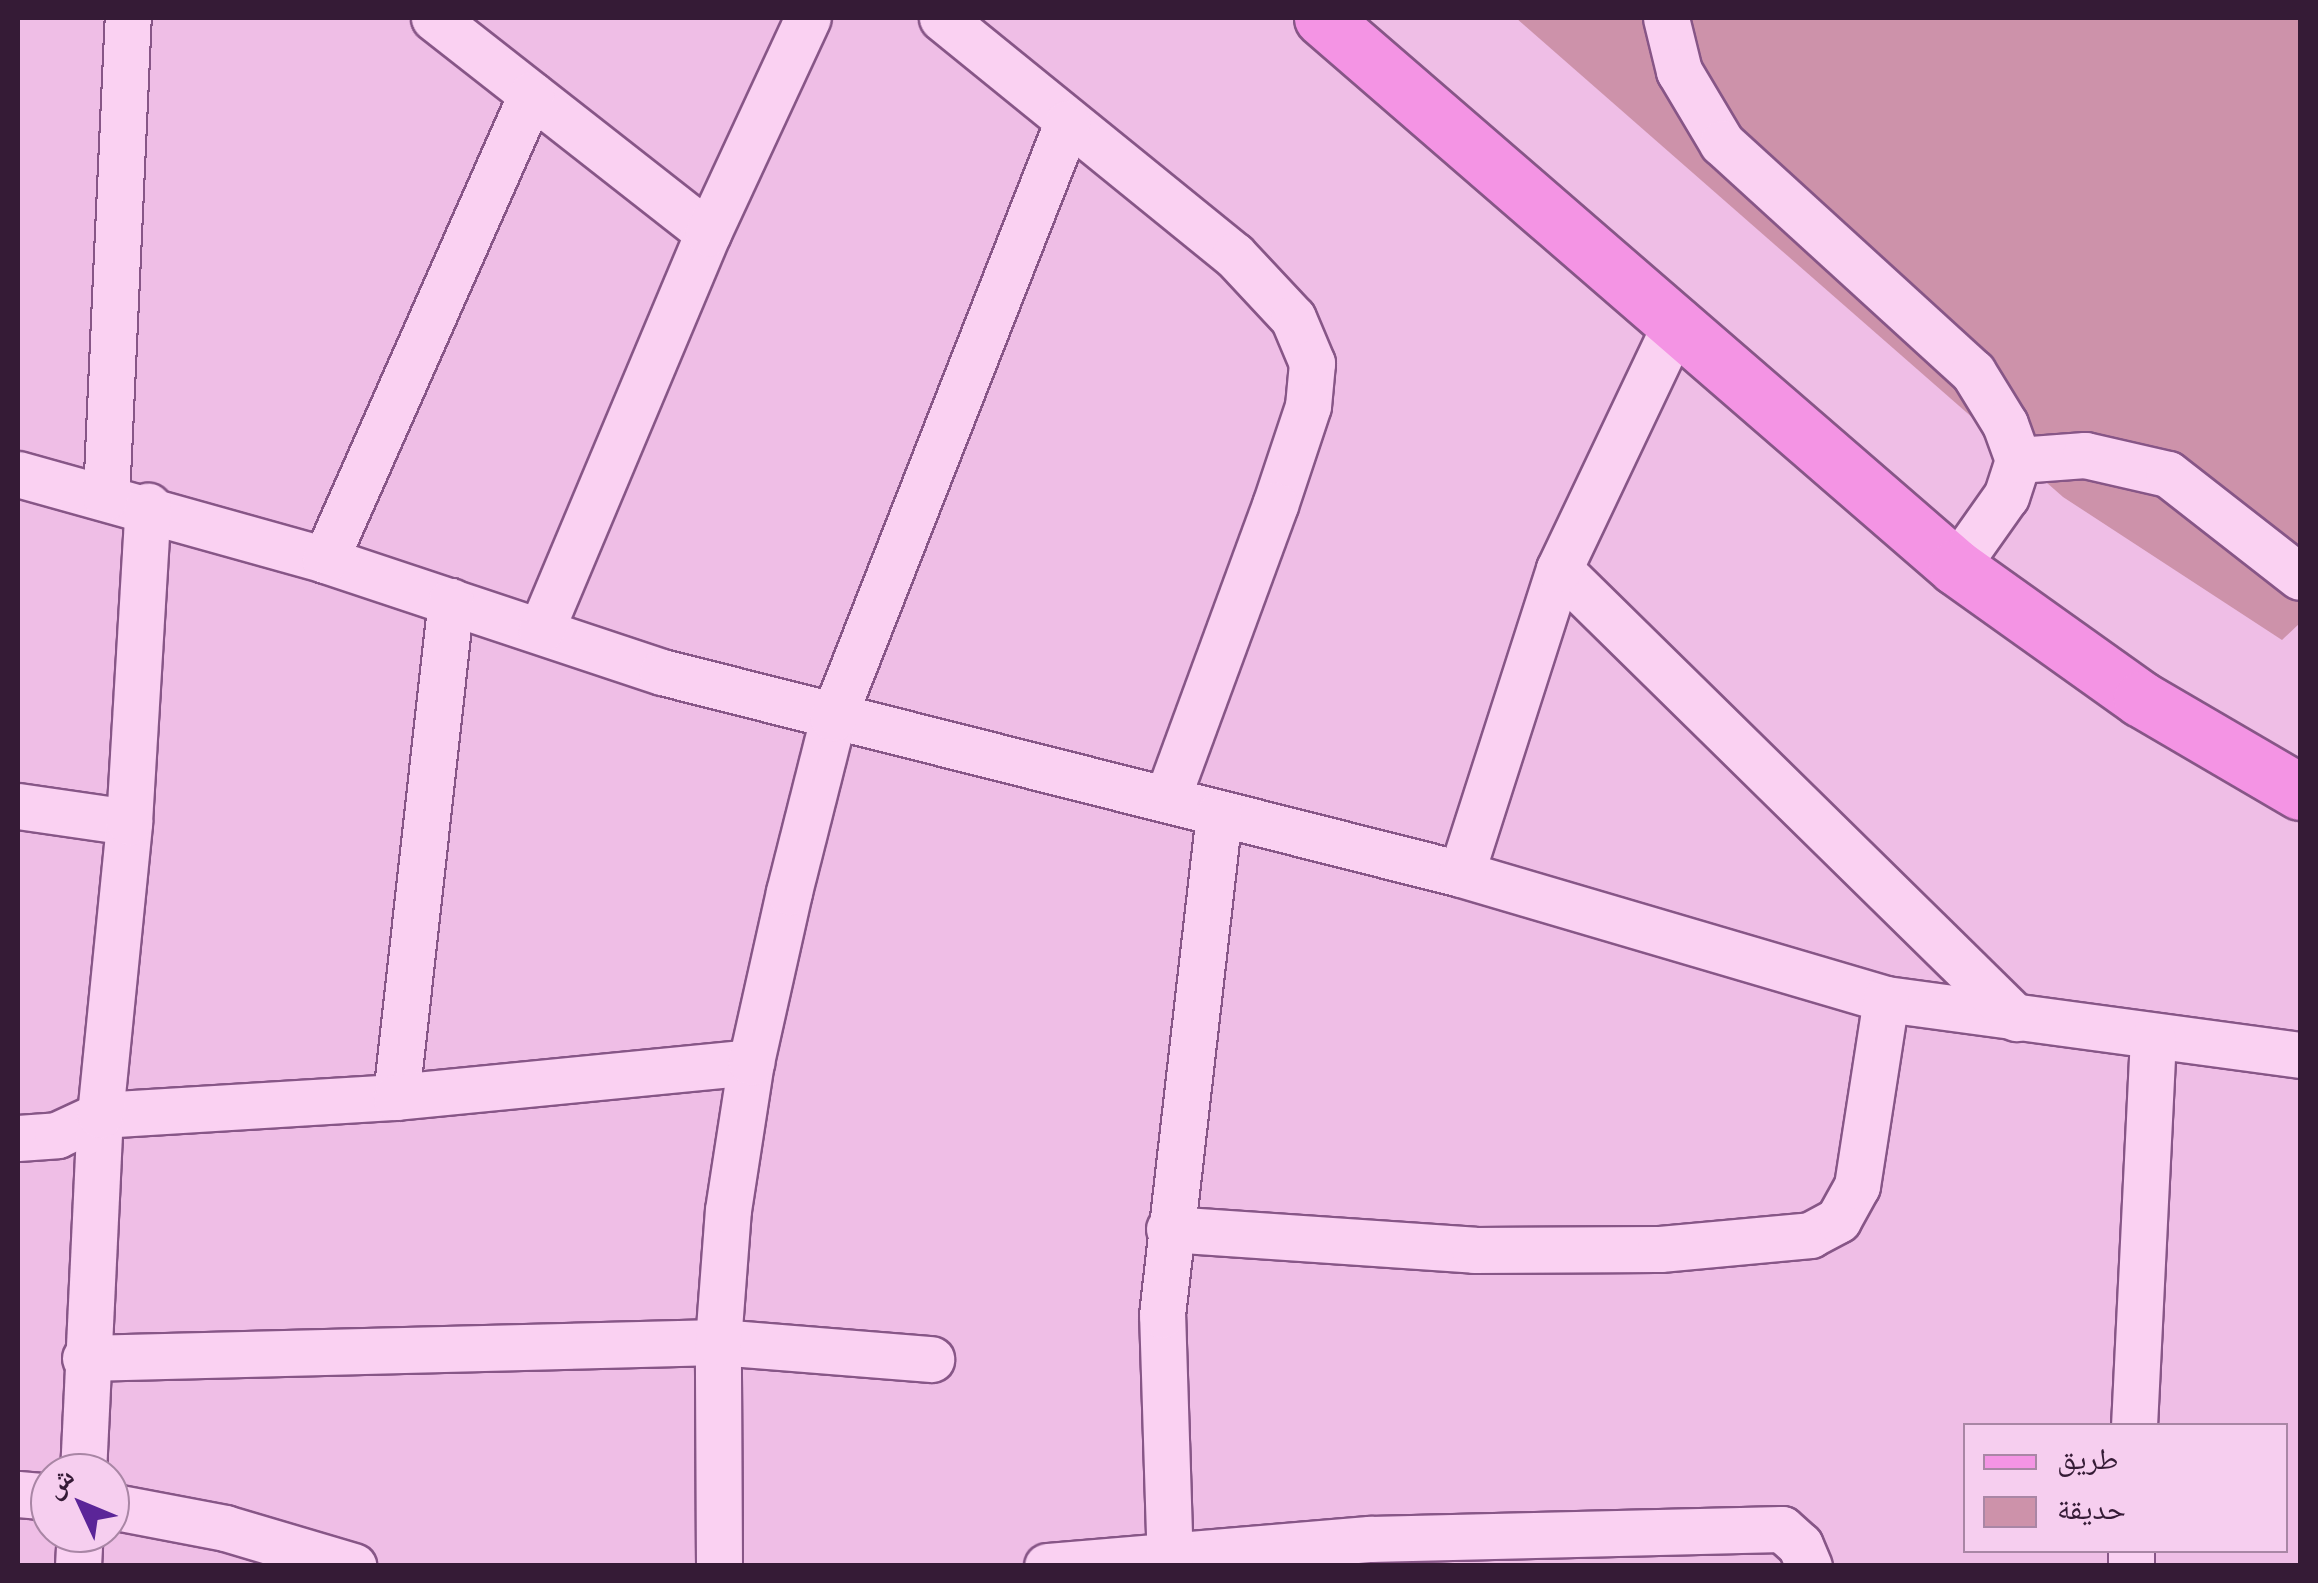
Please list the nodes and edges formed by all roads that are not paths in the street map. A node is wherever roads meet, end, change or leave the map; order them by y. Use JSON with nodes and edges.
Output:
{"nodes":[{"id":1,"x":128,"y":18,"type":"edge"},
{"id":2,"x":434,"y":18,"type":"edge"},
{"id":3,"x":808,"y":18,"type":"edge"},
{"id":4,"x":942,"y":18,"type":"edge"},
{"id":5,"x":1322,"y":18,"type":"edge"},
{"id":6,"x":1666,"y":18,"type":"edge"},
{"id":7,"x":530,"y":95,"type":"junction"},
{"id":8,"x":1067,"y":123,"type":"junction"},
{"id":9,"x":708,"y":233,"type":"junction"},
{"id":10,"x":1677,"y":320,"type":"junction"},
{"id":11,"x":2018,"y":460,"type":"junction"},
{"id":12,"x":18,"y":474,"type":"edge"},
{"id":13,"x":127,"y":502,"type":"junction"},
{"id":14,"x":325,"y":560,"type":"junction"},
{"id":15,"x":1956,"y":567,"type":"junction"},
{"id":16,"x":1560,"y":569,"type":"junction"},
{"id":17,"x":2300,"y":577,"type":"edge"},
{"id":18,"x":451,"y":601,"type":"junction"},
{"id":19,"x":542,"y":630,"type":"junction"},
{"id":20,"x":833,"y":718,"type":"junction"},
{"id":21,"x":2300,"y":792,"type":"edge"},
{"id":22,"x":1167,"y":798,"type":"junction"},
{"id":23,"x":18,"y":806,"type":"edge"},
{"id":24,"x":1220,"y":814,"type":"junction"},
{"id":25,"x":129,"y":822,"type":"junction"},
{"id":26,"x":1460,"y":874,"type":"junction"},
{"id":27,"x":1886,"y":999,"type":"junction"},
{"id":28,"x":2016,"y":1018,"type":"junction"},
{"id":29,"x":2153,"y":1040,"type":"junction"},
{"id":30,"x":2300,"y":1055,"type":"edge"},
{"id":31,"x":750,"y":1062,"type":"junction"},
{"id":32,"x":396,"y":1096,"type":"junction"},
{"id":33,"x":100,"y":1115,"type":"junction"},
{"id":34,"x":18,"y":1138,"type":"edge"},
{"id":35,"x":1169,"y":1230,"type":"junction"},
{"id":36,"x":718,"y":1342,"type":"junction"},
{"id":37,"x":86,"y":1358,"type":"junction"},
{"id":38,"x":931,"y":1359,"type":"dead end"},
{"id":39,"x":2134,"y":1423,"type":"edge"},
{"id":40,"x":83,"y":1453,"type":"edge"},
{"id":41,"x":130,"y":1510,"type":"edge"},
{"id":42,"x":1170,"y":1560,"type":"edge"},
{"id":43,"x":353,"y":1566,"type":"edge"},
{"id":44,"x":719,"y":1566,"type":"edge"},
{"id":45,"x":1047,"y":1566,"type":"edge"},
{"id":46,"x":1809,"y":1566,"type":"edge"}],
"edges":[{"from":1,"to":13,"type":"street"},
{"from":2,"to":7,"type":"street"},
{"from":3,"to":9,"type":"street"},
{"from":4,"to":8,"type":"street"},
{"from":5,"to":10,"type":"main road"},
{"from":6,"to":11,"type":"street"},
{"from":7,"to":9,"type":"street"},
{"from":7,"to":14,"type":"street"},
{"from":8,"to":20,"type":"street"},
{"from":8,"to":22,"type":"street"},
{"from":9,"to":19,"type":"street"},
{"from":10,"to":15,"type":"main road"},
{"from":10,"to":16,"type":"street"},
{"from":11,"to":15,"type":"street"},
{"from":11,"to":17,"type":"street"},
{"from":12,"to":13,"type":"street"},
{"from":13,"to":14,"type":"street"},
{"from":13,"to":25,"type":"street"},
{"from":14,"to":18,"type":"street"},
{"from":15,"to":21,"type":"main road"},
{"from":16,"to":26,"type":"street"},
{"from":16,"to":28,"type":"street"},
{"from":18,"to":19,"type":"street"},
{"from":18,"to":32,"type":"street"},
{"from":19,"to":20,"type":"street"},
{"from":20,"to":22,"type":"street"},
{"from":20,"to":31,"type":"street"},
{"from":22,"to":24,"type":"street"},
{"from":23,"to":25,"type":"street"},
{"from":24,"to":26,"type":"street"},
{"from":24,"to":35,"type":"street"},
{"from":25,"to":33,"type":"street"},
{"from":26,"to":27,"type":"street"},
{"from":27,"to":28,"type":"street"},
{"from":27,"to":35,"type":"street"},
{"from":28,"to":29,"type":"street"},
{"from":29,"to":30,"type":"street"},
{"from":29,"to":39,"type":"street"},
{"from":31,"to":32,"type":"street"},
{"from":31,"to":36,"type":"street"},
{"from":32,"to":33,"type":"street"},
{"from":33,"to":34,"type":"street"},
{"from":33,"to":37,"type":"street"},
{"from":35,"to":42,"type":"street"},
{"from":36,"to":37,"type":"street"},
{"from":36,"to":38,"type":"street"},
{"from":36,"to":44,"type":"street"},
{"from":37,"to":40,"type":"street"},
{"from":41,"to":43,"type":"street"},
{"from":42,"to":45,"type":"street"},
{"from":42,"to":46,"type":"street"}]}
